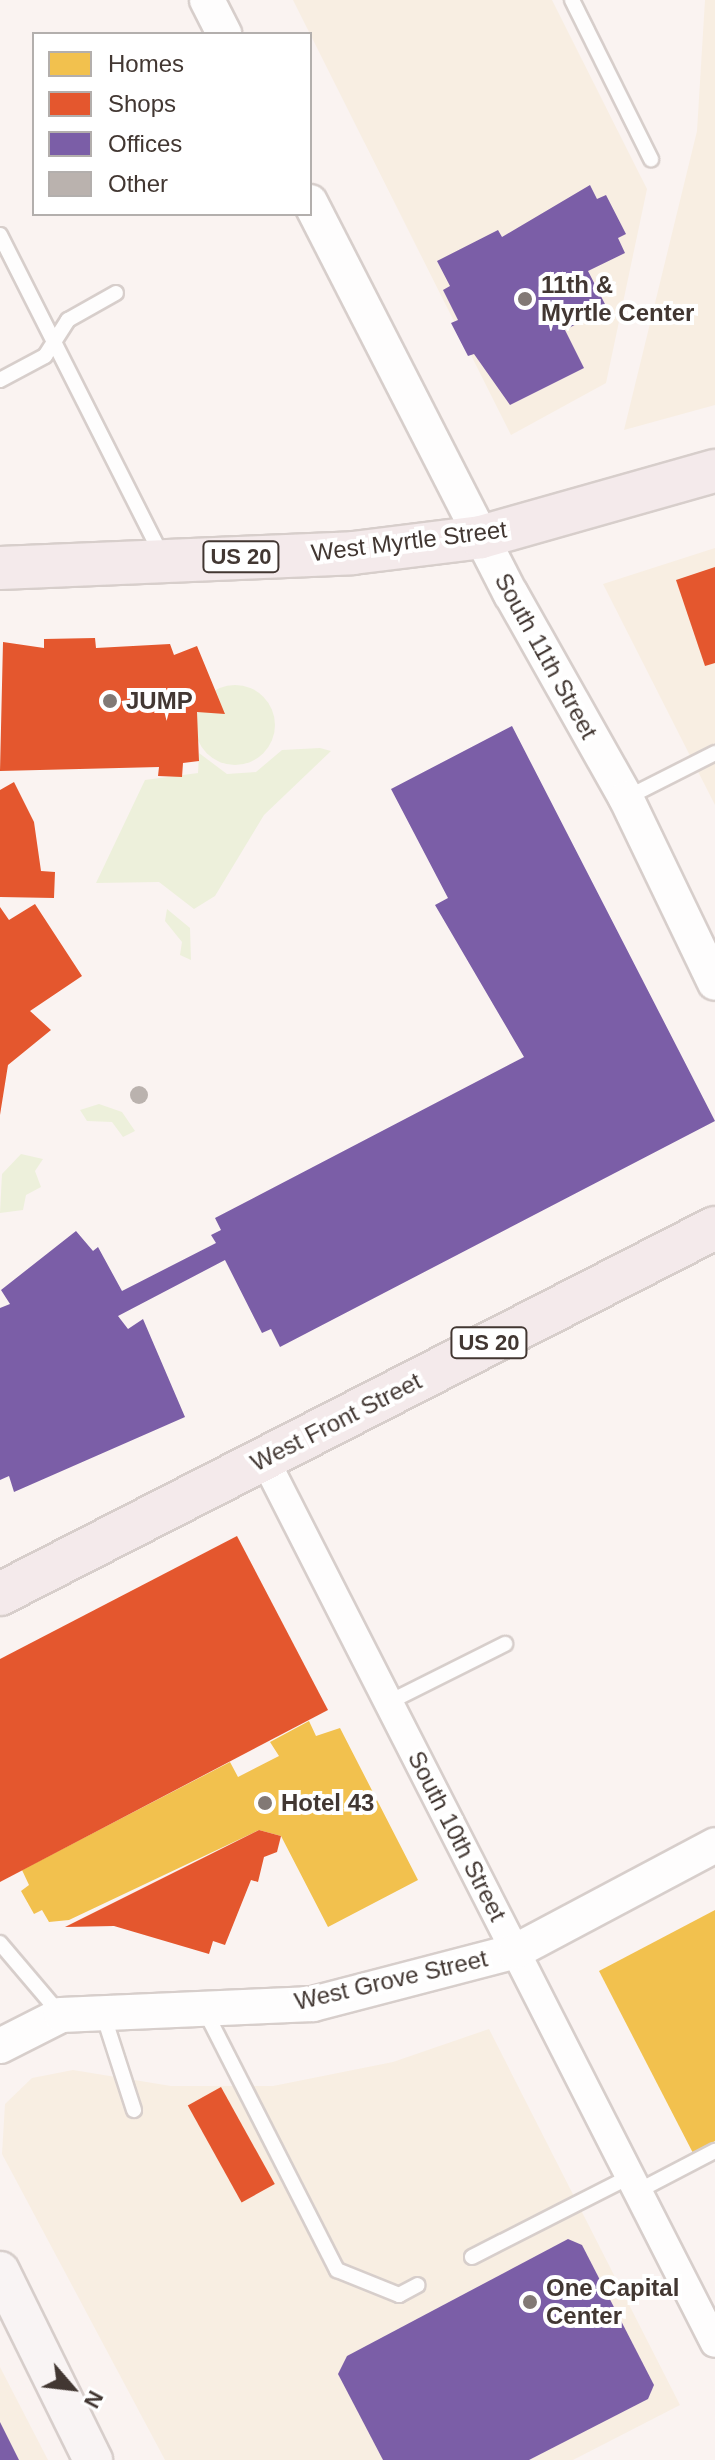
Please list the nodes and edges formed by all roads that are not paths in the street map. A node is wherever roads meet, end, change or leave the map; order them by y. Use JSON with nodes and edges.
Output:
{"nodes":[{"id":1,"x":207,"y":0,"type":"edge"},
{"id":2,"x":572,"y":0,"type":"edge"},
{"id":3,"x":223,"y":32,"type":"edge"},
{"id":4,"x":651,"y":159,"type":"dead end"},
{"id":5,"x":312,"y":206,"type":"edge"},
{"id":6,"x":0,"y":235,"type":"edge"},
{"id":7,"x":116,"y":293,"type":"dead end"},
{"id":8,"x":54,"y":342,"type":"junction"},
{"id":9,"x":0,"y":380,"type":"edge"},
{"id":10,"x":715,"y":471,"type":"edge"},
{"id":11,"x":481,"y":537,"type":"junction"},
{"id":12,"x":164,"y":560,"type":"junction"},
{"id":13,"x":0,"y":568,"type":"edge"},
{"id":14,"x":715,"y":753,"type":"edge"},
{"id":15,"x":626,"y":798,"type":"junction"},
{"id":16,"x":715,"y":983,"type":"edge"},
{"id":17,"x":715,"y":1228,"type":"edge"},
{"id":18,"x":264,"y":1458,"type":"junction"},
{"id":19,"x":0,"y":1594,"type":"edge"},
{"id":20,"x":505,"y":1644,"type":"dead end"},
{"id":21,"x":389,"y":1702,"type":"junction"},
{"id":22,"x":715,"y":1845,"type":"edge"},
{"id":23,"x":0,"y":1943,"type":"edge"},
{"id":24,"x":516,"y":1951,"type":"junction"},
{"id":25,"x":204,"y":2009,"type":"junction"},
{"id":26,"x":103,"y":2014,"type":"junction"},
{"id":27,"x":61,"y":2015,"type":"junction"},
{"id":28,"x":0,"y":2046,"type":"edge"},
{"id":29,"x":134,"y":2110,"type":"dead end"},
{"id":30,"x":715,"y":2151,"type":"edge"},
{"id":31,"x":634,"y":2184,"type":"junction"},
{"id":32,"x":472,"y":2257,"type":"dead end"},
{"id":33,"x":0,"y":2271,"type":"edge"},
{"id":34,"x":418,"y":2285,"type":"dead end"},
{"id":35,"x":715,"y":2343,"type":"edge"},
{"id":36,"x":93,"y":2460,"type":"edge"}],
"edges":[{"from":1,"to":3,"type":"street"},
{"from":2,"to":4,"type":"lane"},
{"from":5,"to":11,"type":"street","name":"South 11th Street"},
{"from":6,"to":8,"type":"lane"},
{"from":7,"to":8,"type":"lane"},
{"from":8,"to":9,"type":"lane"},
{"from":8,"to":12,"type":"lane"},
{"from":10,"to":11,"type":"main road","name":"West Myrtle Street","number":"US 20"},
{"from":11,"to":12,"type":"main road","name":"West Myrtle Street","number":"US 20"},
{"from":11,"to":15,"type":"street","name":"South 11th Street"},
{"from":12,"to":13,"type":"main road","name":"West Myrtle Street","number":"US 20"},
{"from":14,"to":15,"type":"lane"},
{"from":15,"to":16,"type":"street","name":"South 11th Street"},
{"from":17,"to":18,"type":"main road","name":"West Front Street","number":"US 20"},
{"from":18,"to":19,"type":"main road","name":"West Front Street","number":"US 20"},
{"from":18,"to":21,"type":"street","name":"South 10th Street"},
{"from":20,"to":21,"type":"lane"},
{"from":21,"to":24,"type":"street","name":"South 10th Street"},
{"from":22,"to":24,"type":"street","name":"West Grove Street"},
{"from":23,"to":27,"type":"lane"},
{"from":24,"to":25,"type":"street","name":"West Grove Street"},
{"from":24,"to":31,"type":"street","name":"South 10th Street"},
{"from":25,"to":26,"type":"street","name":"West Grove Street"},
{"from":25,"to":34,"type":"lane"},
{"from":26,"to":27,"type":"street","name":"West Grove Street"},
{"from":26,"to":29,"type":"lane"},
{"from":27,"to":28,"type":"street","name":"West Grove Street"},
{"from":30,"to":31,"type":"lane"},
{"from":31,"to":32,"type":"lane"},
{"from":31,"to":35,"type":"street","name":"South 10th Street"},
{"from":33,"to":36,"type":"main road"}]}
